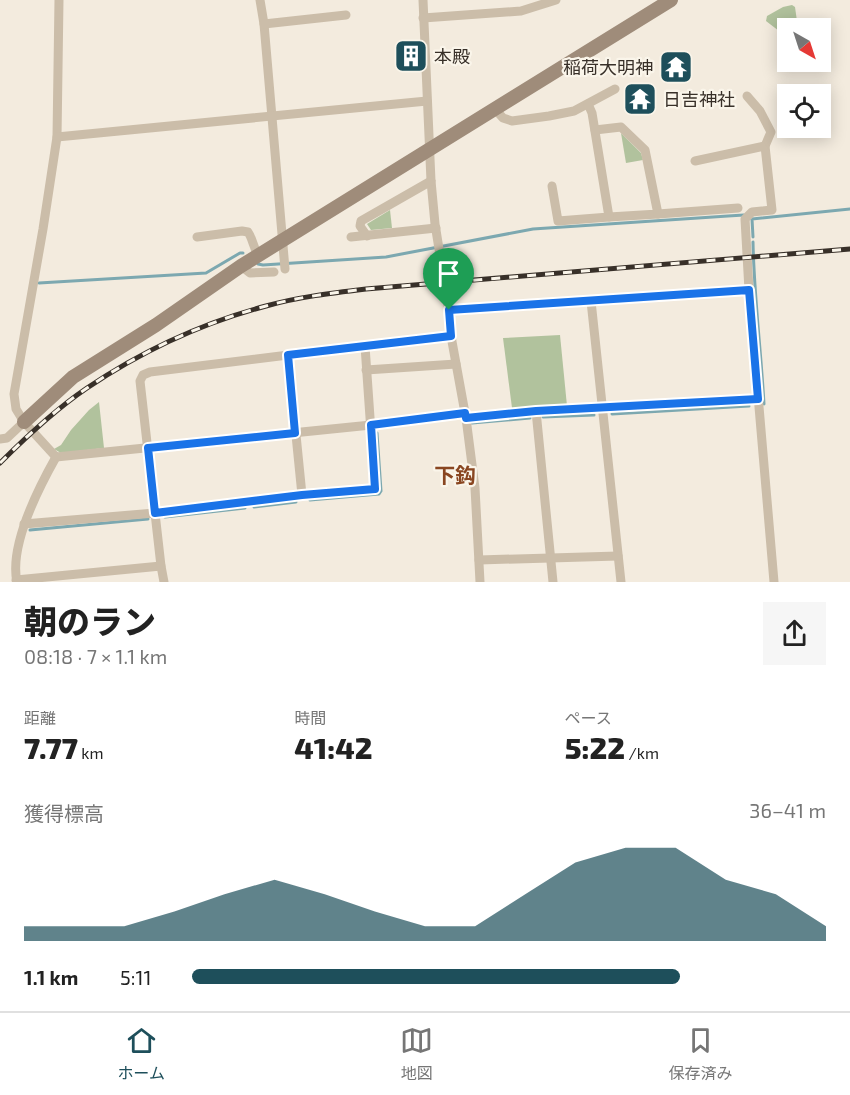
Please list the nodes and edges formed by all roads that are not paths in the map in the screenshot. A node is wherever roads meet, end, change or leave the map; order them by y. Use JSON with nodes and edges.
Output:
{"nodes":[{"id":1,"x":59,"y":0,"type":"edge"},
{"id":2,"x":260,"y":0,"type":"edge"},
{"id":3,"x":423,"y":0,"type":"edge"},
{"id":4,"x":556,"y":0,"type":"edge"},
{"id":5,"x":671,"y":0,"type":"edge"},
{"id":6,"x":346,"y":15,"type":"dead end"},
{"id":7,"x":423,"y":18,"type":"junction"},
{"id":8,"x":264,"y":24,"type":"junction"},
{"id":9,"x":615,"y":89,"type":"dead end"},
{"id":10,"x":747,"y":96,"type":"dead end"},
{"id":11,"x":427,"y":101,"type":"junction"},
{"id":12,"x":588,"y":104,"type":"junction"},
{"id":13,"x":495,"y":109,"type":"junction"},
{"id":14,"x":272,"y":116,"type":"junction"},
{"id":15,"x":595,"y":130,"type":"junction"},
{"id":16,"x":57,"y":137,"type":"junction"},
{"id":17,"x":765,"y":146,"type":"junction"},
{"id":18,"x":430,"y":149,"type":"junction"},
{"id":19,"x":695,"y":160,"type":"dead end"},
{"id":20,"x":431,"y":181,"type":"junction"},
{"id":21,"x":552,"y":186,"type":"dead end"},
{"id":22,"x":738,"y":208,"type":"dead end"},
{"id":23,"x":658,"y":214,"type":"junction"},
{"id":24,"x":609,"y":217,"type":"junction"},
{"id":25,"x":436,"y":228,"type":"junction"},
{"id":26,"x":367,"y":236,"type":"junction"},
{"id":27,"x":198,"y":237,"type":"dead end"},
{"id":28,"x":351,"y":237,"type":"dead end"},
{"id":29,"x":283,"y":241,"type":"junction"},
{"id":30,"x":259,"y":256,"type":"junction"},
{"id":31,"x":285,"y":265,"type":"dead end"},
{"id":32,"x":241,"y":266,"type":"junction"},
{"id":33,"x":274,"y":272,"type":"dead end"},
{"id":34,"x":749,"y":290,"type":"junction"},
{"id":35,"x":591,"y":301,"type":"junction"},
{"id":36,"x":449,"y":310,"type":"junction"},
{"id":37,"x":451,"y":336,"type":"junction"},
{"id":38,"x":365,"y":346,"type":"junction"},
{"id":39,"x":288,"y":355,"type":"junction"},
{"id":40,"x":456,"y":364,"type":"junction"},
{"id":41,"x":366,"y":370,"type":"junction"},
{"id":42,"x":758,"y":399,"type":"junction"},
{"id":43,"x":603,"y":408,"type":"junction"},
{"id":44,"x":536,"y":411,"type":"junction"},
{"id":45,"x":466,"y":415,"type":"junction"},
{"id":46,"x":24,"y":422,"type":"junction"},
{"id":47,"x":371,"y":425,"type":"junction"},
{"id":48,"x":295,"y":433,"type":"junction"},
{"id":49,"x":0,"y":439,"type":"edge"},
{"id":50,"x":148,"y":448,"type":"junction"},
{"id":51,"x":56,"y":457,"type":"junction"},
{"id":52,"x":302,"y":495,"type":"junction"},
{"id":53,"x":155,"y":513,"type":"junction"},
{"id":54,"x":24,"y":524,"type":"junction"},
{"id":55,"x":618,"y":556,"type":"junction"},
{"id":56,"x":551,"y":558,"type":"junction"},
{"id":57,"x":479,"y":560,"type":"junction"},
{"id":58,"x":161,"y":566,"type":"junction"},
{"id":59,"x":16,"y":581,"type":"edge"},
{"id":60,"x":164,"y":582,"type":"edge"},
{"id":61,"x":480,"y":582,"type":"edge"},
{"id":62,"x":553,"y":582,"type":"edge"},
{"id":63,"x":621,"y":582,"type":"edge"},
{"id":64,"x":774,"y":582,"type":"edge"}],
"edges":[{"from":1,"to":16,"type":"street"},
{"from":2,"to":8,"type":"street"},
{"from":3,"to":7,"type":"street"},
{"from":4,"to":7,"type":"street"},
{"from":5,"to":13,"type":"street"},
{"from":6,"to":8,"type":"street"},
{"from":7,"to":11,"type":"street"},
{"from":8,"to":14,"type":"street"},
{"from":9,"to":12,"type":"street"},
{"from":10,"to":17,"type":"street"},
{"from":11,"to":14,"type":"street"},
{"from":11,"to":18,"type":"street"},
{"from":12,"to":13,"type":"street"},
{"from":12,"to":15,"type":"street"},
{"from":13,"to":18,"type":"street"},
{"from":14,"to":16,"type":"street"},
{"from":14,"to":29,"type":"street"},
{"from":15,"to":23,"type":"street"},
{"from":15,"to":24,"type":"street"},
{"from":16,"to":46,"type":"street"},
{"from":17,"to":19,"type":"street"},
{"from":17,"to":34,"type":"street"},
{"from":18,"to":20,"type":"street"},
{"from":18,"to":29,"type":"street"},
{"from":20,"to":25,"type":"street"},
{"from":20,"to":26,"type":"street"},
{"from":21,"to":24,"type":"street"},
{"from":22,"to":23,"type":"street"},
{"from":23,"to":24,"type":"street"},
{"from":25,"to":26,"type":"street"},
{"from":25,"to":36,"type":"street"},
{"from":26,"to":28,"type":"street"},
{"from":27,"to":30,"type":"street"},
{"from":29,"to":30,"type":"street"},
{"from":29,"to":31,"type":"street"},
{"from":30,"to":32,"type":"street"},
{"from":32,"to":33,"type":"street"},
{"from":32,"to":46,"type":"street"},
{"from":34,"to":35,"type":"street"},
{"from":34,"to":42,"type":"street"},
{"from":35,"to":36,"type":"street"},
{"from":35,"to":43,"type":"street"},
{"from":36,"to":37,"type":"street"},
{"from":37,"to":38,"type":"street"},
{"from":37,"to":40,"type":"street"},
{"from":38,"to":39,"type":"street"},
{"from":38,"to":41,"type":"street"},
{"from":39,"to":48,"type":"street"},
{"from":39,"to":50,"type":"street"},
{"from":40,"to":41,"type":"street"},
{"from":40,"to":45,"type":"street"},
{"from":41,"to":47,"type":"street"},
{"from":42,"to":43,"type":"street"},
{"from":42,"to":64,"type":"street"},
{"from":43,"to":44,"type":"street"},
{"from":43,"to":55,"type":"street"},
{"from":44,"to":45,"type":"street"},
{"from":44,"to":56,"type":"street"},
{"from":45,"to":47,"type":"street"},
{"from":45,"to":57,"type":"street"},
{"from":46,"to":49,"type":"street"},
{"from":46,"to":51,"type":"street"},
{"from":47,"to":48,"type":"street"},
{"from":47,"to":52,"type":"street"},
{"from":48,"to":50,"type":"street"},
{"from":48,"to":52,"type":"street"},
{"from":50,"to":51,"type":"street"},
{"from":50,"to":53,"type":"street"},
{"from":51,"to":54,"type":"street"},
{"from":52,"to":53,"type":"street"},
{"from":53,"to":54,"type":"street"},
{"from":53,"to":58,"type":"street"},
{"from":54,"to":59,"type":"street"},
{"from":55,"to":56,"type":"street"},
{"from":55,"to":63,"type":"street"},
{"from":56,"to":57,"type":"street"},
{"from":56,"to":62,"type":"street"},
{"from":57,"to":61,"type":"street"},
{"from":58,"to":59,"type":"street"},
{"from":58,"to":60,"type":"street"}]}
